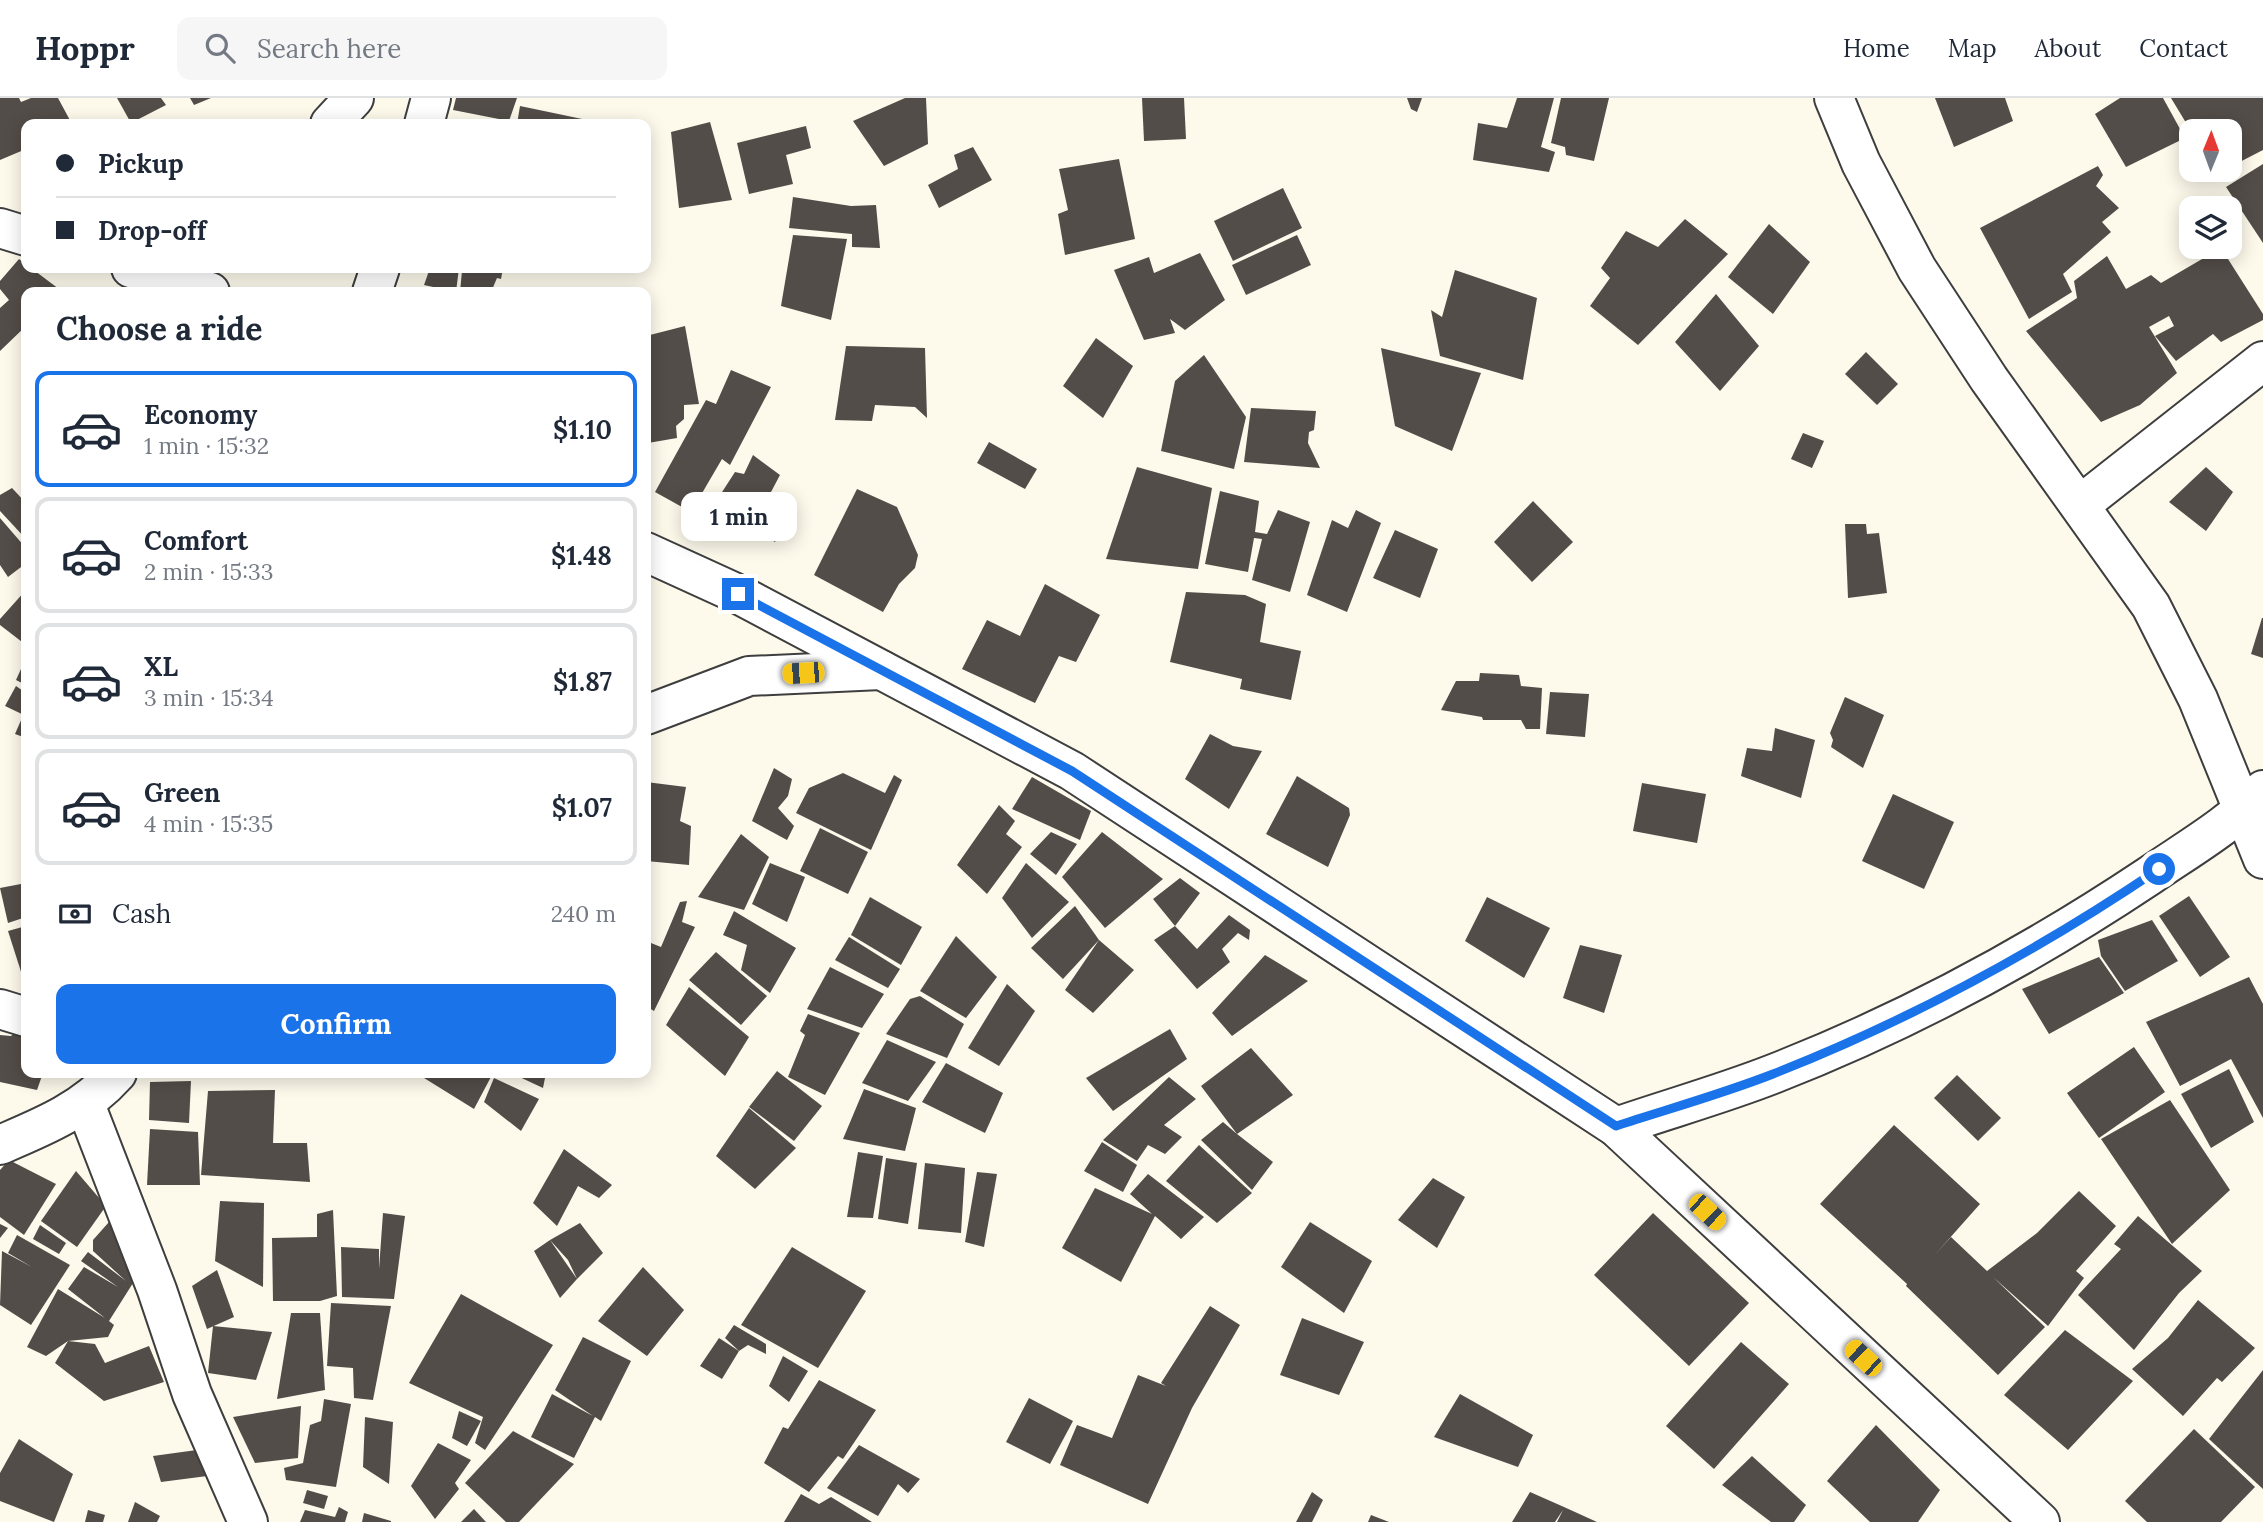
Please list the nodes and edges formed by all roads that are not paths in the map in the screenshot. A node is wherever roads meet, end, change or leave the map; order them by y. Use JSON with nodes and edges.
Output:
{"nodes":[{"id":1,"x":354,"y":98,"type":"edge"},
{"id":2,"x":431,"y":98,"type":"edge"},
{"id":3,"x":1834,"y":98,"type":"edge"},
{"id":4,"x":335,"y":119,"type":"edge"},
{"id":5,"x":425,"y":119,"type":"edge"},
{"id":6,"x":0,"y":228,"type":"edge"},
{"id":7,"x":21,"y":234,"type":"edge"},
{"id":8,"x":148,"y":273,"type":"edge"},
{"id":9,"x":194,"y":287,"type":"edge"},
{"id":10,"x":2263,"y":361,"type":"edge"},
{"id":11,"x":2080,"y":505,"type":"junction"},
{"id":12,"x":651,"y":554,"type":"edge"},
{"id":13,"x":883,"y":669,"type":"junction"},
{"id":14,"x":651,"y":713,"type":"edge"},
{"id":15,"x":2252,"y":801,"type":"edge"},
{"id":16,"x":2263,"y":859,"type":"edge"},
{"id":17,"x":0,"y":1009,"type":"edge"},
{"id":18,"x":21,"y":1015,"type":"edge"},
{"id":19,"x":112,"y":1078,"type":"edge"},
{"id":20,"x":85,"y":1104,"type":"junction"},
{"id":21,"x":1616,"y":1126,"type":"junction"},
{"id":22,"x":0,"y":1145,"type":"edge"},
{"id":23,"x":248,"y":1522,"type":"edge"},
{"id":24,"x":2040,"y":1522,"type":"edge"}],
"edges":[{"from":1,"to":4,"type":"street"},
{"from":2,"to":5,"type":"street"},
{"from":3,"to":11,"type":"street"},
{"from":6,"to":7,"type":"street"},
{"from":8,"to":9,"type":"street"},
{"from":10,"to":11,"type":"street"},
{"from":11,"to":15,"type":"street"},
{"from":12,"to":13,"type":"street"},
{"from":13,"to":14,"type":"street"},
{"from":13,"to":21,"type":"street"},
{"from":15,"to":16,"type":"street"},
{"from":15,"to":21,"type":"street"},
{"from":17,"to":18,"type":"street"},
{"from":19,"to":20,"type":"street"},
{"from":20,"to":22,"type":"street"},
{"from":20,"to":23,"type":"street"},
{"from":21,"to":24,"type":"street"}]}
